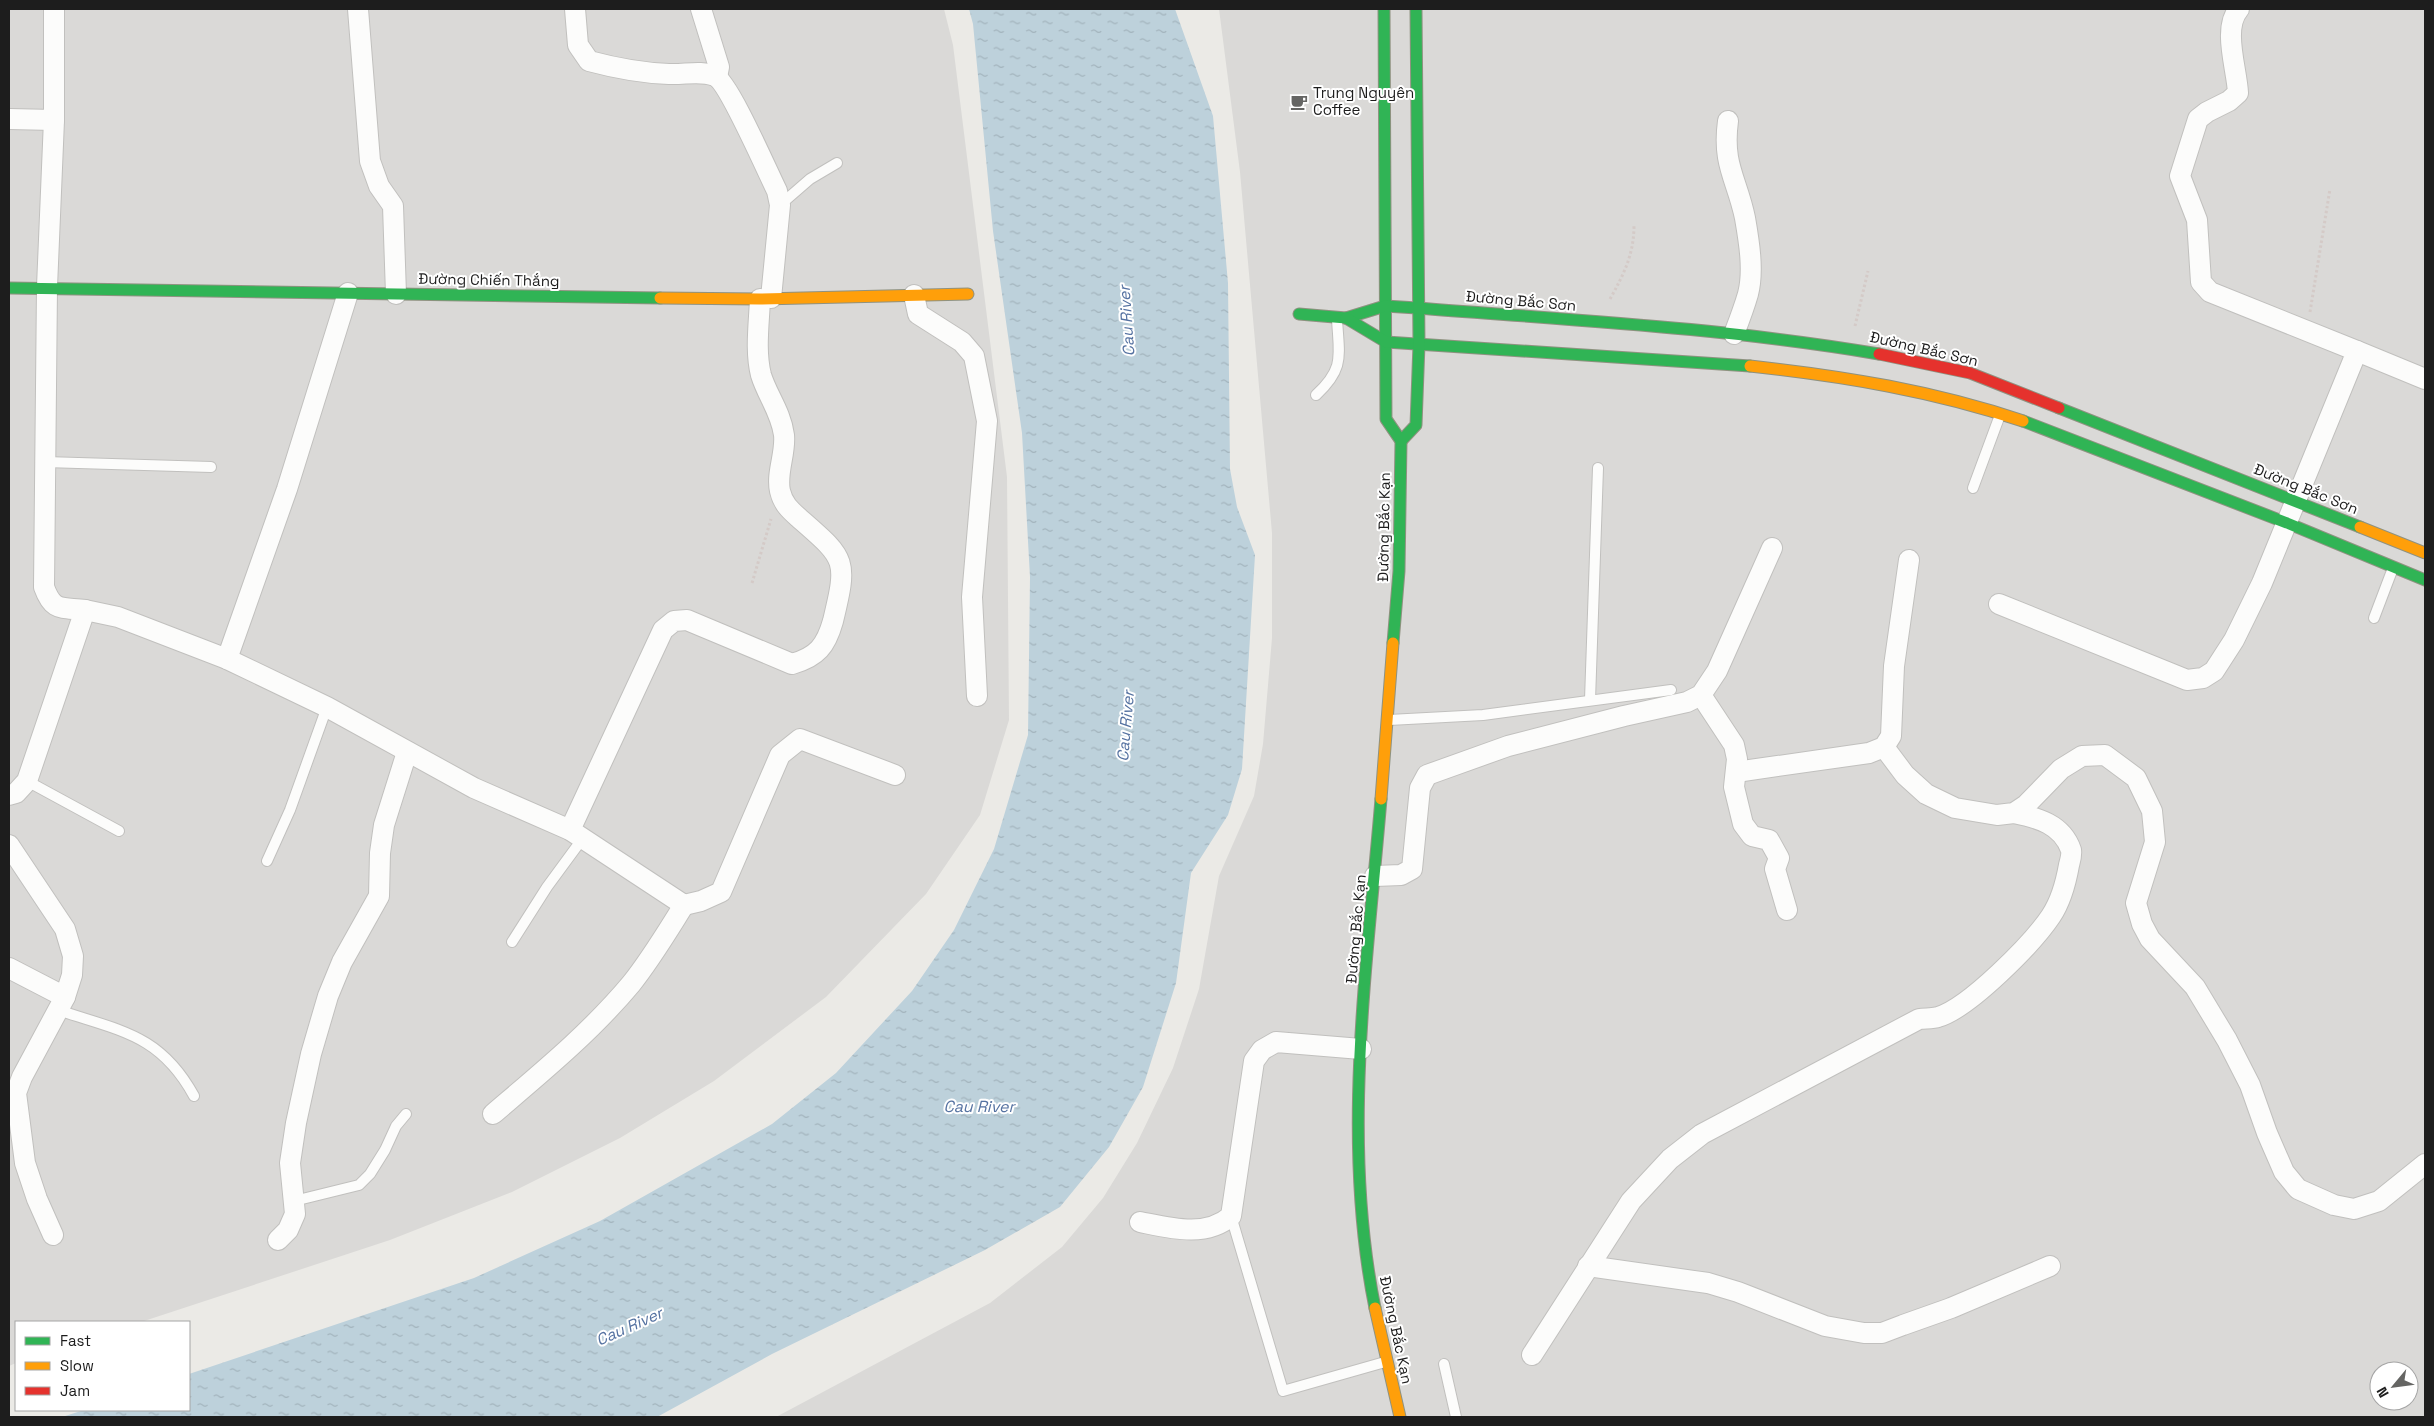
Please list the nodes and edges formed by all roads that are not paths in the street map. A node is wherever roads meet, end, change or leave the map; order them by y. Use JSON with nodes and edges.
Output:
{"nodes":[{"id":1,"x":54,"y":9,"type":"edge"},
{"id":2,"x":358,"y":9,"type":"edge"},
{"id":3,"x":574,"y":9,"type":"edge"},
{"id":4,"x":701,"y":9,"type":"edge"},
{"id":5,"x":1384,"y":9,"type":"edge"},
{"id":6,"x":1416,"y":9,"type":"edge"},
{"id":7,"x":2239,"y":9,"type":"edge"},
{"id":8,"x":717,"y":77,"type":"junction"},
{"id":9,"x":9,"y":119,"type":"edge"},
{"id":10,"x":54,"y":120,"type":"junction"},
{"id":11,"x":1728,"y":121,"type":"dead end"},
{"id":12,"x":837,"y":163,"type":"dead end"},
{"id":13,"x":780,"y":205,"type":"junction"},
{"id":14,"x":9,"y":288,"type":"edge"},
{"id":15,"x":47,"y":288,"type":"junction"},
{"id":16,"x":348,"y":293,"type":"junction"},
{"id":17,"x":396,"y":294,"type":"junction"},
{"id":18,"x":968,"y":294,"type":"dead end"},
{"id":19,"x":914,"y":295,"type":"junction"},
{"id":20,"x":766,"y":299,"type":"junction"},
{"id":21,"x":1385,"y":306,"type":"junction"},
{"id":22,"x":1417,"y":308,"type":"junction"},
{"id":23,"x":1299,"y":314,"type":"dead end"},
{"id":24,"x":1341,"y":318,"type":"junction"},
{"id":25,"x":1734,"y":334,"type":"junction"},
{"id":26,"x":1386,"y":342,"type":"junction"},
{"id":27,"x":1419,"y":344,"type":"junction"},
{"id":28,"x":2357,"y":351,"type":"junction"},
{"id":29,"x":2425,"y":379,"type":"edge"},
{"id":30,"x":1316,"y":395,"type":"dead end"},
{"id":31,"x":2000,"y":414,"type":"junction"},
{"id":32,"x":1401,"y":441,"type":"junction"},
{"id":33,"x":45,"y":462,"type":"junction"},
{"id":34,"x":211,"y":467,"type":"dead end"},
{"id":35,"x":1598,"y":468,"type":"dead end"},
{"id":36,"x":1973,"y":488,"type":"dead end"},
{"id":37,"x":2295,"y":500,"type":"junction"},
{"id":38,"x":2287,"y":523,"type":"junction"},
{"id":39,"x":1772,"y":548,"type":"dead end"},
{"id":40,"x":2425,"y":553,"type":"edge"},
{"id":41,"x":1909,"y":560,"type":"dead end"},
{"id":42,"x":2393,"y":567,"type":"junction"},
{"id":43,"x":2425,"y":580,"type":"edge"},
{"id":44,"x":1999,"y":604,"type":"dead end"},
{"id":45,"x":86,"y":610,"type":"junction"},
{"id":46,"x":2374,"y":618,"type":"dead end"},
{"id":47,"x":227,"y":659,"type":"junction"},
{"id":48,"x":1671,"y":690,"type":"dead end"},
{"id":49,"x":1701,"y":694,"type":"junction"},
{"id":50,"x":977,"y":696,"type":"dead end"},
{"id":51,"x":1590,"y":700,"type":"junction"},
{"id":52,"x":327,"y":707,"type":"junction"},
{"id":53,"x":1388,"y":720,"type":"junction"},
{"id":54,"x":1884,"y":747,"type":"junction"},
{"id":55,"x":407,"y":752,"type":"junction"},
{"id":56,"x":1736,"y":772,"type":"junction"},
{"id":57,"x":895,"y":775,"type":"dead end"},
{"id":58,"x":27,"y":782,"type":"junction"},
{"id":59,"x":9,"y":795,"type":"edge"},
{"id":60,"x":2014,"y":813,"type":"junction"},
{"id":61,"x":119,"y":831,"type":"dead end"},
{"id":62,"x":577,"y":834,"type":"junction"},
{"id":63,"x":9,"y":845,"type":"edge"},
{"id":64,"x":267,"y":861,"type":"dead end"},
{"id":65,"x":1375,"y":876,"type":"junction"},
{"id":66,"x":684,"y":905,"type":"junction"},
{"id":67,"x":1787,"y":910,"type":"dead end"},
{"id":68,"x":512,"y":942,"type":"dead end"},
{"id":69,"x":9,"y":968,"type":"edge"},
{"id":70,"x":62,"y":1004,"type":"junction"},
{"id":71,"x":1361,"y":1049,"type":"junction"},
{"id":72,"x":12,"y":1090,"type":"edge"},
{"id":73,"x":194,"y":1096,"type":"dead end"},
{"id":74,"x":406,"y":1114,"type":"dead end"},
{"id":75,"x":493,"y":1114,"type":"dead end"},
{"id":76,"x":2425,"y":1164,"type":"edge"},
{"id":77,"x":294,"y":1201,"type":"junction"},
{"id":78,"x":1231,"y":1216,"type":"junction"},
{"id":79,"x":1140,"y":1222,"type":"dead end"},
{"id":80,"x":53,"y":1235,"type":"dead end"},
{"id":81,"x":278,"y":1240,"type":"dead end"},
{"id":82,"x":1588,"y":1266,"type":"junction"},
{"id":83,"x":2050,"y":1266,"type":"dead end"},
{"id":84,"x":1532,"y":1355,"type":"dead end"},
{"id":85,"x":1386,"y":1362,"type":"junction"},
{"id":86,"x":1444,"y":1364,"type":"dead end"},
{"id":87,"x":1400,"y":1417,"type":"edge"},
{"id":88,"x":1456,"y":1417,"type":"edge"}],
"edges":[{"from":1,"to":10,"type":"street"},
{"from":2,"to":17,"type":"street"},
{"from":3,"to":8,"type":"street"},
{"from":4,"to":8,"type":"street"},
{"from":5,"to":21,"type":"main road"},
{"from":6,"to":22,"type":"main road"},
{"from":7,"to":28,"type":"street"},
{"from":8,"to":13,"type":"street"},
{"from":9,"to":10,"type":"street"},
{"from":10,"to":15,"type":"street"},
{"from":11,"to":25,"type":"street"},
{"from":12,"to":13,"type":"lane"},
{"from":13,"to":20,"type":"street"},
{"from":14,"to":15,"type":"main road","name":"Đường Chiến Thắng"},
{"from":15,"to":16,"type":"main road","name":"Đường Chiến Thắng"},
{"from":15,"to":33,"type":"street"},
{"from":16,"to":17,"type":"main road","name":"Đường Chiến Thắng"},
{"from":16,"to":47,"type":"street"},
{"from":17,"to":20,"type":"main road","name":"Đường Chiến Thắng"},
{"from":18,"to":19,"type":"main road","name":"Đường Chiến Thắng"},
{"from":19,"to":20,"type":"main road","name":"Đường Chiến Thắng"},
{"from":19,"to":50,"type":"street"},
{"from":20,"to":62,"type":"street"},
{"from":21,"to":22,"type":"main road","name":"Đường Bắc Sơn"},
{"from":21,"to":24,"type":"main road"},
{"from":21,"to":26,"type":"main road"},
{"from":22,"to":25,"type":"main road","name":"Đường Bắc Sơn"},
{"from":22,"to":27,"type":"main road"},
{"from":23,"to":24,"type":"main road"},
{"from":24,"to":26,"type":"main road"},
{"from":24,"to":30,"type":"lane"},
{"from":25,"to":37,"type":"main road","name":"Đường Bắc Sơn"},
{"from":26,"to":27,"type":"main road"},
{"from":26,"to":32,"type":"main road"},
{"from":27,"to":31,"type":"main road"},
{"from":27,"to":32,"type":"main road"},
{"from":28,"to":29,"type":"street"},
{"from":28,"to":37,"type":"street"},
{"from":31,"to":36,"type":"lane"},
{"from":31,"to":38,"type":"main road"},
{"from":32,"to":53,"type":"main road","name":"Đường Bắc Kạn"},
{"from":33,"to":34,"type":"lane"},
{"from":33,"to":45,"type":"street"},
{"from":35,"to":51,"type":"lane"},
{"from":37,"to":38,"type":"street"},
{"from":37,"to":40,"type":"main road","name":"Đường Bắc Sơn"},
{"from":38,"to":42,"type":"main road"},
{"from":38,"to":44,"type":"street"},
{"from":39,"to":49,"type":"street"},
{"from":41,"to":54,"type":"street"},
{"from":42,"to":43,"type":"main road"},
{"from":42,"to":46,"type":"lane"},
{"from":45,"to":47,"type":"street"},
{"from":45,"to":58,"type":"street"},
{"from":47,"to":52,"type":"street"},
{"from":48,"to":51,"type":"lane"},
{"from":49,"to":56,"type":"street"},
{"from":49,"to":65,"type":"street"},
{"from":51,"to":53,"type":"lane"},
{"from":52,"to":55,"type":"street"},
{"from":52,"to":64,"type":"lane"},
{"from":53,"to":65,"type":"main road","name":"Đường Bắc Kạn"},
{"from":54,"to":56,"type":"street"},
{"from":54,"to":60,"type":"street"},
{"from":55,"to":62,"type":"street"},
{"from":55,"to":77,"type":"street"},
{"from":56,"to":67,"type":"street"},
{"from":57,"to":66,"type":"street"},
{"from":58,"to":59,"type":"street"},
{"from":58,"to":61,"type":"lane"},
{"from":60,"to":76,"type":"street"},
{"from":60,"to":82,"type":"street"},
{"from":62,"to":66,"type":"street"},
{"from":62,"to":68,"type":"lane"},
{"from":63,"to":70,"type":"street"},
{"from":65,"to":71,"type":"main road","name":"Đường Bắc Kạn"},
{"from":66,"to":75,"type":"street"},
{"from":69,"to":70,"type":"street"},
{"from":70,"to":72,"type":"street"},
{"from":70,"to":73,"type":"lane"},
{"from":71,"to":78,"type":"street"},
{"from":71,"to":85,"type":"main road","name":"Đường Bắc Kạn"},
{"from":72,"to":80,"type":"street"},
{"from":74,"to":77,"type":"lane"},
{"from":77,"to":81,"type":"street"},
{"from":78,"to":79,"type":"street"},
{"from":78,"to":85,"type":"lane"},
{"from":82,"to":83,"type":"street"},
{"from":82,"to":84,"type":"street"},
{"from":85,"to":87,"type":"main road","name":"Đường Bắc Kạn"},
{"from":86,"to":88,"type":"lane"}]}
